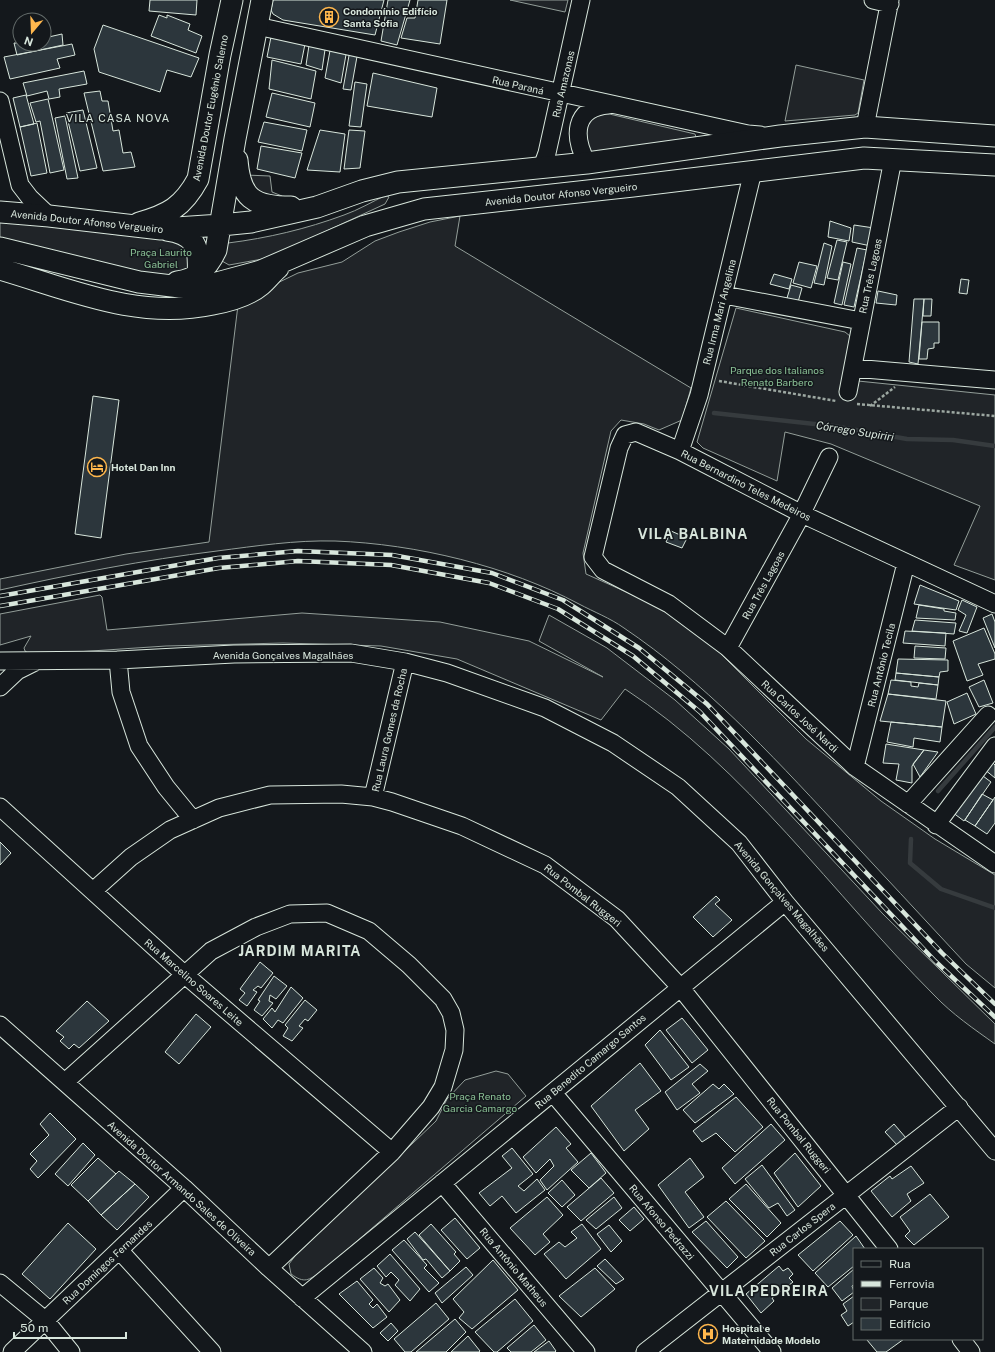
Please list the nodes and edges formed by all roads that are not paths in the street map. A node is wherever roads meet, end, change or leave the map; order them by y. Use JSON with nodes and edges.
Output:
{"nodes":[{"id":1,"x":232,"y":0,"type":"edge"},
{"id":2,"x":262,"y":0,"type":"edge"},
{"id":3,"x":581,"y":0,"type":"edge"},
{"id":4,"x":873,"y":0,"type":"edge"},
{"id":5,"x":890,"y":2,"type":"edge"},
{"id":6,"x":257,"y":26,"type":"junction"},
{"id":7,"x":560,"y":94,"type":"junction"},
{"id":8,"x":0,"y":101,"type":"edge"},
{"id":9,"x":610,"y":105,"type":"junction"},
{"id":10,"x":865,"y":127,"type":"junction"},
{"id":11,"x":780,"y":136,"type":"junction"},
{"id":12,"x":995,"y":136,"type":"edge"},
{"id":13,"x":235,"y":139,"type":"junction"},
{"id":14,"x":893,"y":160,"type":"junction"},
{"id":15,"x":587,"y":163,"type":"junction"},
{"id":16,"x":995,"y":165,"type":"edge"},
{"id":17,"x":542,"y":167,"type":"junction"},
{"id":18,"x":753,"y":171,"type":"junction"},
{"id":19,"x":633,"y":186,"type":"junction"},
{"id":20,"x":317,"y":207,"type":"junction"},
{"id":21,"x":0,"y":212,"type":"edge"},
{"id":22,"x":49,"y":216,"type":"junction"},
{"id":23,"x":221,"y":225,"type":"junction"},
{"id":24,"x":130,"y":226,"type":"junction"},
{"id":25,"x":365,"y":226,"type":"junction"},
{"id":26,"x":161,"y":229,"type":"junction"},
{"id":27,"x":0,"y":248,"type":"edge"},
{"id":28,"x":286,"y":262,"type":"junction"},
{"id":29,"x":0,"y":269,"type":"edge"},
{"id":30,"x":198,"y":275,"type":"junction"},
{"id":31,"x":139,"y":282,"type":"junction"},
{"id":32,"x":724,"y":295,"type":"junction"},
{"id":33,"x":861,"y":321,"type":"junction"},
{"id":34,"x":853,"y":368,"type":"junction"},
{"id":35,"x":995,"y":380,"type":"edge"},
{"id":36,"x":848,"y":392,"type":"dead end"},
{"id":37,"x":680,"y":451,"type":"junction"},
{"id":38,"x":829,"y":457,"type":"dead end"},
{"id":39,"x":802,"y":514,"type":"junction"},
{"id":40,"x":906,"y":563,"type":"junction"},
{"id":41,"x":603,"y":570,"type":"joint"},
{"id":42,"x":995,"y":604,"type":"edge"},
{"id":43,"x":728,"y":648,"type":"junction"},
{"id":44,"x":39,"y":660,"type":"junction"},
{"id":45,"x":118,"y":660,"type":"junction"},
{"id":46,"x":0,"y":661,"type":"edge"},
{"id":47,"x":405,"y":662,"type":"junction"},
{"id":48,"x":0,"y":687,"type":"edge"},
{"id":49,"x":988,"y":716,"type":"dead end"},
{"id":50,"x":995,"y":746,"type":"edge"},
{"id":51,"x":855,"y":766,"type":"junction"},
{"id":52,"x":373,"y":797,"type":"junction"},
{"id":53,"x":908,"y":804,"type":"junction"},
{"id":54,"x":0,"y":807,"type":"edge"},
{"id":55,"x":192,"y":820,"type":"junction"},
{"id":56,"x":936,"y":825,"type":"junction"},
{"id":57,"x":995,"y":864,"type":"edge"},
{"id":58,"x":93,"y":891,"type":"junction"},
{"id":59,"x":785,"y":902,"type":"junction"},
{"id":60,"x":184,"y":974,"type":"junction"},
{"id":61,"x":680,"y":987,"type":"junction"},
{"id":62,"x":0,"y":1025,"type":"edge"},
{"id":63,"x":65,"y":1082,"type":"junction"},
{"id":64,"x":553,"y":1092,"type":"junction"},
{"id":65,"x":959,"y":1106,"type":"junction"},
{"id":66,"x":995,"y":1150,"type":"edge"},
{"id":67,"x":392,"y":1152,"type":"junction"},
{"id":68,"x":442,"y":1183,"type":"junction"},
{"id":69,"x":184,"y":1188,"type":"junction"},
{"id":70,"x":846,"y":1194,"type":"junction"},
{"id":71,"x":888,"y":1248,"type":"edge"},
{"id":72,"x":120,"y":1251,"type":"junction"},
{"id":73,"x":269,"y":1268,"type":"junction"},
{"id":74,"x":0,"y":1283,"type":"edge"},
{"id":75,"x":721,"y":1292,"type":"junction"},
{"id":76,"x":302,"y":1298,"type":"junction"},
{"id":77,"x":45,"y":1320,"type":"junction"},
{"id":78,"x":962,"y":1340,"type":"edge"},
{"id":79,"x":12,"y":1352,"type":"edge"},
{"id":80,"x":71,"y":1352,"type":"edge"},
{"id":81,"x":212,"y":1352,"type":"edge"},
{"id":82,"x":363,"y":1352,"type":"edge"},
{"id":83,"x":586,"y":1352,"type":"edge"},
{"id":84,"x":646,"y":1352,"type":"edge"},
{"id":85,"x":772,"y":1352,"type":"edge"},
{"id":86,"x":971,"y":1352,"type":"edge"}],
"edges":[{"from":1,"to":24,"type":"main road","name":"Avenida Doutor Eugênio Salerno"},
{"from":2,"to":6,"type":"main road"},
{"from":3,"to":7,"type":"street","name":"Rua Amazonas"},
{"from":4,"to":5,"type":"street"},
{"from":5,"to":10,"type":"street"},
{"from":6,"to":7,"type":"street","name":"Rua Paraná"},
{"from":6,"to":13,"type":"main road"},
{"from":7,"to":9,"type":"street","name":"Rua Paraná"},
{"from":7,"to":17,"type":"street","name":"Rua Amazonas"},
{"from":8,"to":22,"type":"street"},
{"from":9,"to":11,"type":"street","name":"Rua Paraná"},
{"from":9,"to":15,"type":"street"},
{"from":10,"to":11,"type":"main road"},
{"from":10,"to":12,"type":"main road"},
{"from":11,"to":15,"type":"main road"},
{"from":13,"to":20,"type":"main road"},
{"from":13,"to":23,"type":"main road"},
{"from":14,"to":16,"type":"main road","name":"Avenida Doutor Afonso Vergueiro"},
{"from":14,"to":18,"type":"main road","name":"Avenida Doutor Afonso Vergueiro"},
{"from":14,"to":33,"type":"street","name":"Rua Três Lagoas"},
{"from":15,"to":17,"type":"main road"},
{"from":15,"to":19,"type":"main road"},
{"from":17,"to":20,"type":"main road","name":"Avenida Doutor Afonso Vergueiro"},
{"from":17,"to":25,"type":"main road"},
{"from":18,"to":19,"type":"main road","name":"Avenida Doutor Afonso Vergueiro"},
{"from":18,"to":32,"type":"street","name":"Rua Irma Mari Angelina"},
{"from":19,"to":25,"type":"main road","name":"Avenida Doutor Afonso Vergueiro"},
{"from":20,"to":23,"type":"main road","name":"Avenida Doutor Afonso Vergueiro"},
{"from":21,"to":22,"type":"main road","name":"Avenida Doutor Afonso Vergueiro"},
{"from":22,"to":24,"type":"main road","name":"Avenida Doutor Afonso Vergueiro"},
{"from":23,"to":26,"type":"main road","name":"Avenida Doutor Afonso Vergueiro"},
{"from":23,"to":30,"type":"main road","name":"Avenida Doutor Afonso Vergueiro"},
{"from":24,"to":26,"type":"main road","name":"Avenida Doutor Afonso Vergueiro"},
{"from":25,"to":28,"type":"main road","name":"Avenida Doutor Afonso Vergueiro"},
{"from":26,"to":30,"type":"main road"},
{"from":27,"to":31,"type":"main road","name":"Avenida Doutor Afonso Vergueiro"},
{"from":28,"to":29,"type":"main road"},
{"from":28,"to":31,"type":"main road","name":"Avenida Doutor Afonso Vergueiro"},
{"from":30,"to":31,"type":"main road","name":"Avenida Doutor Afonso Vergueiro"},
{"from":32,"to":33,"type":"street"},
{"from":32,"to":37,"type":"street","name":"Rua Irma Mari Angelina"},
{"from":33,"to":34,"type":"street","name":"Rua Três Lagoas"},
{"from":34,"to":35,"type":"street"},
{"from":34,"to":36,"type":"street","name":"Rua Três Lagoas"},
{"from":37,"to":39,"type":"street","name":"Rua Bernardino Teles Medeiros"},
{"from":37,"to":41,"type":"street","name":"Rua Bernardino Teles Medeiros"},
{"from":38,"to":39,"type":"street","name":"Rua Três Lagoas"},
{"from":39,"to":40,"type":"street","name":"Rua Bernardino Teles Medeiros"},
{"from":39,"to":43,"type":"street","name":"Rua Três Lagoas"},
{"from":40,"to":42,"type":"street","name":"Rua Bernardino Teles Medeiros"},
{"from":40,"to":51,"type":"street","name":"Rua Antônio Tecila"},
{"from":41,"to":43,"type":"street","name":"Rua Carlos José Nardi"},
{"from":43,"to":51,"type":"street","name":"Rua Carlos José Nardi"},
{"from":44,"to":45,"type":"street","name":"Avenida Gonçalves Magalhães"},
{"from":44,"to":46,"type":"street","name":"Avenida Gonçalves Magalhães"},
{"from":44,"to":48,"type":"street"},
{"from":45,"to":47,"type":"street","name":"Avenida Gonçalves Magalhães"},
{"from":45,"to":55,"type":"street"},
{"from":47,"to":52,"type":"street","name":"Rua Laura Gomes da Rocha"},
{"from":47,"to":59,"type":"street","name":"Avenida Gonçalves Magalhães"},
{"from":49,"to":53,"type":"street"},
{"from":50,"to":56,"type":"street"},
{"from":51,"to":53,"type":"street","name":"Rua Carlos José Nardi"},
{"from":52,"to":55,"type":"street","name":"Rua Pombal Ruggeri"},
{"from":52,"to":61,"type":"street","name":"Rua Pombal Ruggeri"},
{"from":53,"to":56,"type":"street","name":"Rua Carlos José Nardi"},
{"from":54,"to":58,"type":"street","name":"Rua Marcelino Soares Leite"},
{"from":55,"to":58,"type":"street","name":"Rua Pombal Ruggeri"},
{"from":56,"to":57,"type":"street","name":"Rua Carlos José Nardi"},
{"from":58,"to":60,"type":"street","name":"Rua Marcelino Soares Leite"},
{"from":59,"to":61,"type":"street","name":"Rua Benedito Camargo Santos"},
{"from":59,"to":65,"type":"street","name":"Avenida Gonçalves Magalhães"},
{"from":60,"to":63,"type":"street"},
{"from":60,"to":67,"type":"street","name":"Rua Marcelino Soares Leite"},
{"from":60,"to":67,"type":"street"},
{"from":61,"to":64,"type":"street","name":"Rua Benedito Camargo Santos"},
{"from":61,"to":70,"type":"street","name":"Rua Pombal Ruggeri"},
{"from":62,"to":63,"type":"street","name":"Avenida Doutor Armando Sales de Oliveira"},
{"from":63,"to":69,"type":"street","name":"Avenida Doutor Armando Sales de Oliveira"},
{"from":64,"to":68,"type":"street","name":"Rua Benedito Camargo Santos"},
{"from":64,"to":75,"type":"street","name":"Rua Afonso Pedrazzi"},
{"from":65,"to":66,"type":"street","name":"Avenida Gonçalves Magalhães"},
{"from":65,"to":70,"type":"street","name":"Rua Carlos Spera"},
{"from":67,"to":73,"type":"street"},
{"from":68,"to":76,"type":"street","name":"Rua Benedito Camargo Santos"},
{"from":68,"to":83,"type":"street","name":"Rua Antônio Matheus"},
{"from":69,"to":72,"type":"street","name":"Rua Domingos Fernandes"},
{"from":69,"to":73,"type":"street","name":"Avenida Doutor Armando Sales de Oliveira"},
{"from":70,"to":71,"type":"street","name":"Rua Pombal Ruggeri"},
{"from":70,"to":75,"type":"street","name":"Rua Carlos Spera"},
{"from":72,"to":77,"type":"street","name":"Rua Domingos Fernandes"},
{"from":72,"to":81,"type":"street"},
{"from":73,"to":76,"type":"street","name":"Avenida Doutor Armando Sales de Oliveira"},
{"from":74,"to":77,"type":"street"},
{"from":75,"to":84,"type":"street","name":"Rua Carlos Spera"},
{"from":75,"to":85,"type":"street","name":"Rua Afonso Pedrazzi"},
{"from":76,"to":82,"type":"street","name":"Avenida Doutor Armando Sales de Oliveira"},
{"from":77,"to":79,"type":"street","name":"Rua Domingos Fernandes"},
{"from":77,"to":80,"type":"street"},
{"from":78,"to":86,"type":"street"}]}
